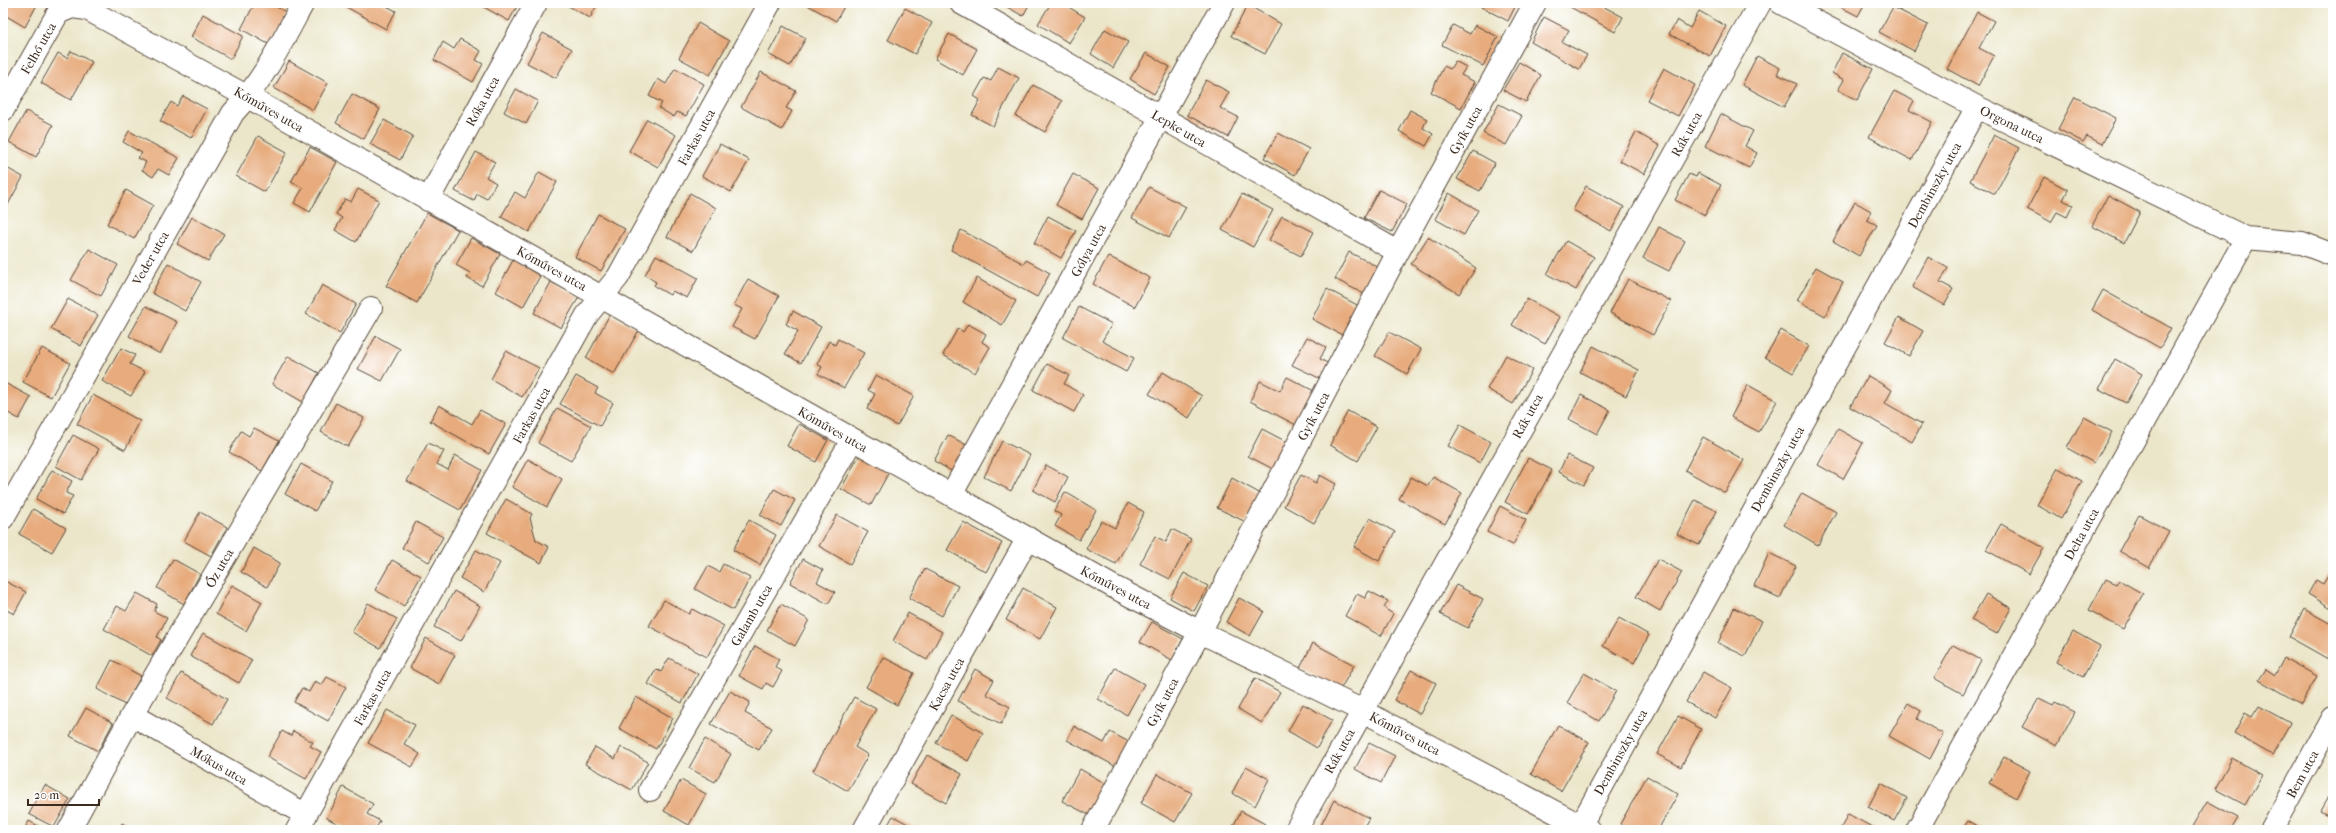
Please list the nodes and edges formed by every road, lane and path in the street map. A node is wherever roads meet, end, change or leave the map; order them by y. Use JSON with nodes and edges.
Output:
{"nodes":[{"id":1,"x":303,"y":3,"type":"edge"},
{"id":2,"x":536,"y":3,"type":"edge"},
{"id":3,"x":770,"y":3,"type":"edge"},
{"id":4,"x":962,"y":3,"type":"edge"},
{"id":5,"x":1224,"y":3,"type":"edge"},
{"id":6,"x":1535,"y":3,"type":"edge"},
{"id":7,"x":1760,"y":3,"type":"edge"},
{"id":8,"x":1781,"y":3,"type":"edge"},
{"id":9,"x":87,"y":9,"type":"joint"},
{"id":10,"x":248,"y":97,"type":"junction"},
{"id":11,"x":1977,"y":107,"type":"junction"},
{"id":12,"x":3,"y":110,"type":"edge"},
{"id":13,"x":1162,"y":118,"type":"junction"},
{"id":14,"x":428,"y":200,"type":"junction"},
{"id":15,"x":2246,"y":238,"type":"junction"},
{"id":16,"x":1398,"y":252,"type":"junction"},
{"id":17,"x":2333,"y":255,"type":"edge"},
{"id":18,"x":602,"y":296,"type":"junction"},
{"id":19,"x":371,"y":308,"type":"dead end"},
{"id":20,"x":852,"y":440,"type":"junction"},
{"id":21,"x":951,"y":496,"type":"junction"},
{"id":22,"x":3,"y":518,"type":"edge"},
{"id":23,"x":1028,"y":538,"type":"junction"},
{"id":24,"x":1200,"y":632,"type":"junction"},
{"id":25,"x":1361,"y":710,"type":"junction"},
{"id":26,"x":132,"y":715,"type":"junction"},
{"id":27,"x":2333,"y":718,"type":"edge"},
{"id":28,"x":650,"y":790,"type":"dead end"},
{"id":29,"x":301,"y":822,"type":"edge"},
{"id":30,"x":1582,"y":828,"type":"edge"},
{"id":31,"x":69,"y":830,"type":"edge"},
{"id":32,"x":864,"y":830,"type":"edge"},
{"id":33,"x":1093,"y":830,"type":"edge"},
{"id":34,"x":1296,"y":830,"type":"edge"},
{"id":35,"x":1917,"y":830,"type":"edge"},
{"id":36,"x":2272,"y":830,"type":"edge"}],
"edges":[{"from":1,"to":10,"type":"street","name":"Veder utca"},
{"from":2,"to":14,"type":"street","name":"Róka utca"},
{"from":3,"to":18,"type":"street","name":"Farkas utca"},
{"from":4,"to":13,"type":"street","name":"Lepke utca"},
{"from":5,"to":13,"type":"street","name":"Gólya utca"},
{"from":6,"to":16,"type":"street","name":"Gyík utca"},
{"from":7,"to":25,"type":"street","name":"Rák utca"},
{"from":8,"to":11,"type":"street","name":"Orgona utca"},
{"from":9,"to":10,"type":"street","name":"Kőműves utca"},
{"from":9,"to":12,"type":"street","name":"Felhő utca"},
{"from":10,"to":14,"type":"street","name":"Kőműves utca"},
{"from":10,"to":22,"type":"street","name":"Veder utca"},
{"from":11,"to":15,"type":"street","name":"Orgona utca"},
{"from":11,"to":30,"type":"street","name":"Dembinszky utca"},
{"from":13,"to":16,"type":"street","name":"Lepke utca"},
{"from":13,"to":21,"type":"street","name":"Gólya utca"},
{"from":14,"to":18,"type":"street","name":"Kőműves utca"},
{"from":15,"to":17,"type":"street"},
{"from":15,"to":35,"type":"street","name":"Delta utca"},
{"from":16,"to":24,"type":"street","name":"Gyík utca"},
{"from":18,"to":20,"type":"street","name":"Kőműves utca"},
{"from":18,"to":29,"type":"street","name":"Farkas utca"},
{"from":19,"to":26,"type":"street","name":"Őz utca"},
{"from":20,"to":21,"type":"street","name":"Kőműves utca"},
{"from":20,"to":28,"type":"street","name":"Galamb utca"},
{"from":21,"to":23,"type":"street","name":"Kőműves utca"},
{"from":23,"to":24,"type":"street","name":"Kőműves utca"},
{"from":23,"to":32,"type":"street","name":"Kacsa utca"},
{"from":24,"to":25,"type":"street","name":"Kőműves utca"},
{"from":24,"to":33,"type":"street","name":"Gyík utca"},
{"from":25,"to":30,"type":"street","name":"Kőműves utca"},
{"from":25,"to":34,"type":"street","name":"Rák utca"},
{"from":26,"to":29,"type":"street","name":"Mókus utca"},
{"from":26,"to":31,"type":"street","name":"Őz utca"},
{"from":27,"to":36,"type":"street","name":"Bem utca"}]}
